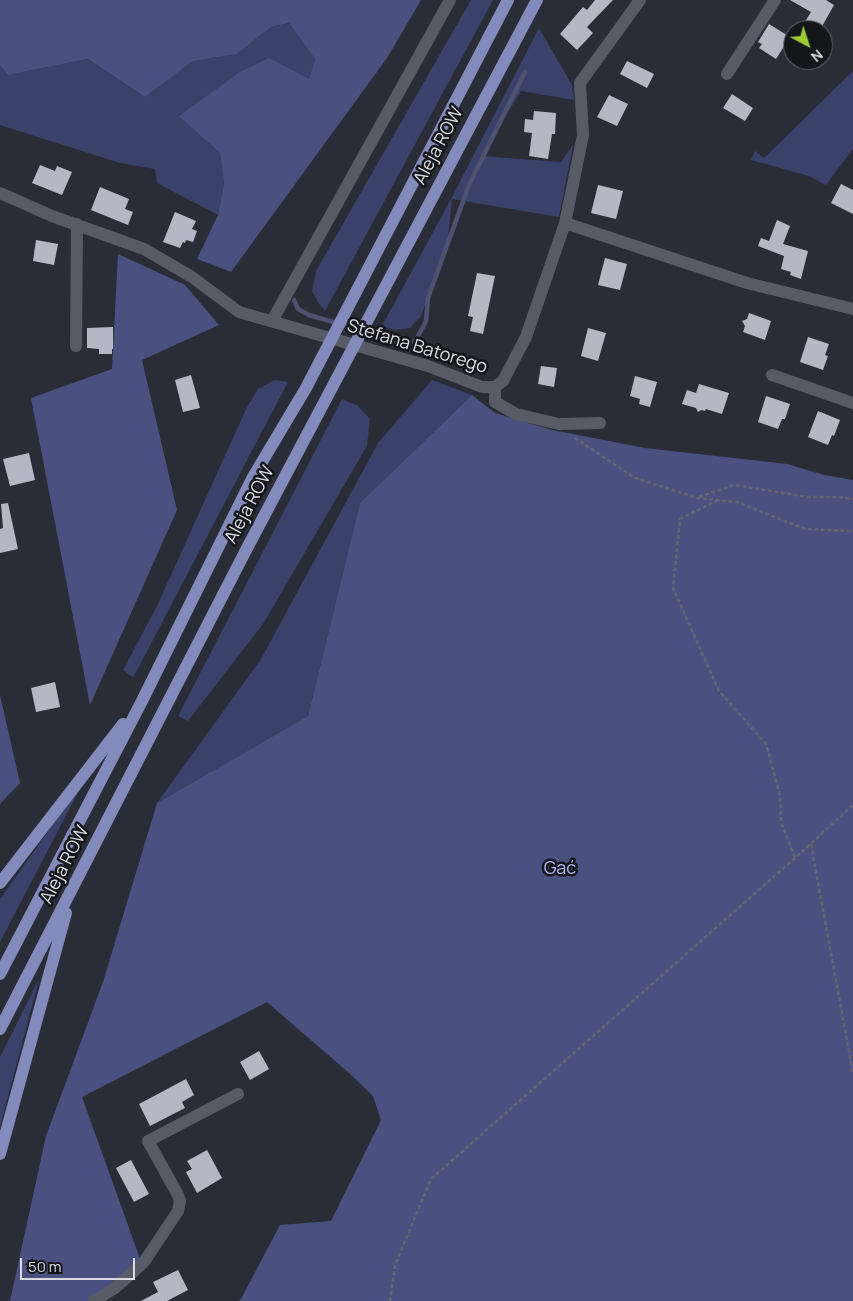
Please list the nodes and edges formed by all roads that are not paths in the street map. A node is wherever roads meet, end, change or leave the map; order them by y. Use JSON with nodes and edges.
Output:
{"nodes":[{"id":1,"x":450,"y":0,"type":"edge"},
{"id":2,"x":508,"y":0,"type":"edge"},
{"id":3,"x":537,"y":0,"type":"edge"},
{"id":4,"x":640,"y":0,"type":"edge"},
{"id":5,"x":775,"y":0,"type":"edge"},
{"id":6,"x":727,"y":74,"type":"dead end"},
{"id":7,"x":0,"y":193,"type":"edge"},
{"id":8,"x":76,"y":224,"type":"junction"},
{"id":9,"x":565,"y":224,"type":"junction"},
{"id":10,"x":853,"y":309,"type":"edge"},
{"id":11,"x":272,"y":321,"type":"junction"},
{"id":12,"x":76,"y":346,"type":"dead end"},
{"id":13,"x":772,"y":375,"type":"dead end"},
{"id":14,"x":495,"y":387,"type":"junction"},
{"id":15,"x":853,"y":403,"type":"edge"},
{"id":16,"x":600,"y":423,"type":"dead end"},
{"id":17,"x":142,"y":701,"type":"junction"},
{"id":18,"x":0,"y":883,"type":"edge"},
{"id":19,"x":72,"y":890,"type":"junction"},
{"id":20,"x":0,"y":974,"type":"edge"},
{"id":21,"x":0,"y":1029,"type":"edge"},
{"id":22,"x":238,"y":1094,"type":"dead end"},
{"id":23,"x":0,"y":1154,"type":"edge"},
{"id":24,"x":94,"y":1301,"type":"edge"}],
"edges":[{"from":1,"to":11,"type":"street"},
{"from":2,"to":17,"type":"main road","name":"Aleja ROW"},
{"from":3,"to":19,"type":"main road","name":"Aleja ROW"},
{"from":4,"to":9,"type":"street","name":"Stefana Batorego"},
{"from":5,"to":6,"type":"street"},
{"from":7,"to":8,"type":"street","name":"Stefana Batorego"},
{"from":8,"to":11,"type":"street","name":"Stefana Batorego"},
{"from":8,"to":12,"type":"street"},
{"from":9,"to":10,"type":"street"},
{"from":9,"to":14,"type":"street","name":"Stefana Batorego"},
{"from":11,"to":14,"type":"street","name":"Stefana Batorego"},
{"from":13,"to":15,"type":"street"},
{"from":14,"to":16,"type":"street"},
{"from":17,"to":18,"type":"main road"},
{"from":17,"to":20,"type":"main road","name":"Aleja ROW"},
{"from":19,"to":21,"type":"main road","name":"Aleja ROW"},
{"from":19,"to":23,"type":"main road"},
{"from":22,"to":24,"type":"street"}]}
